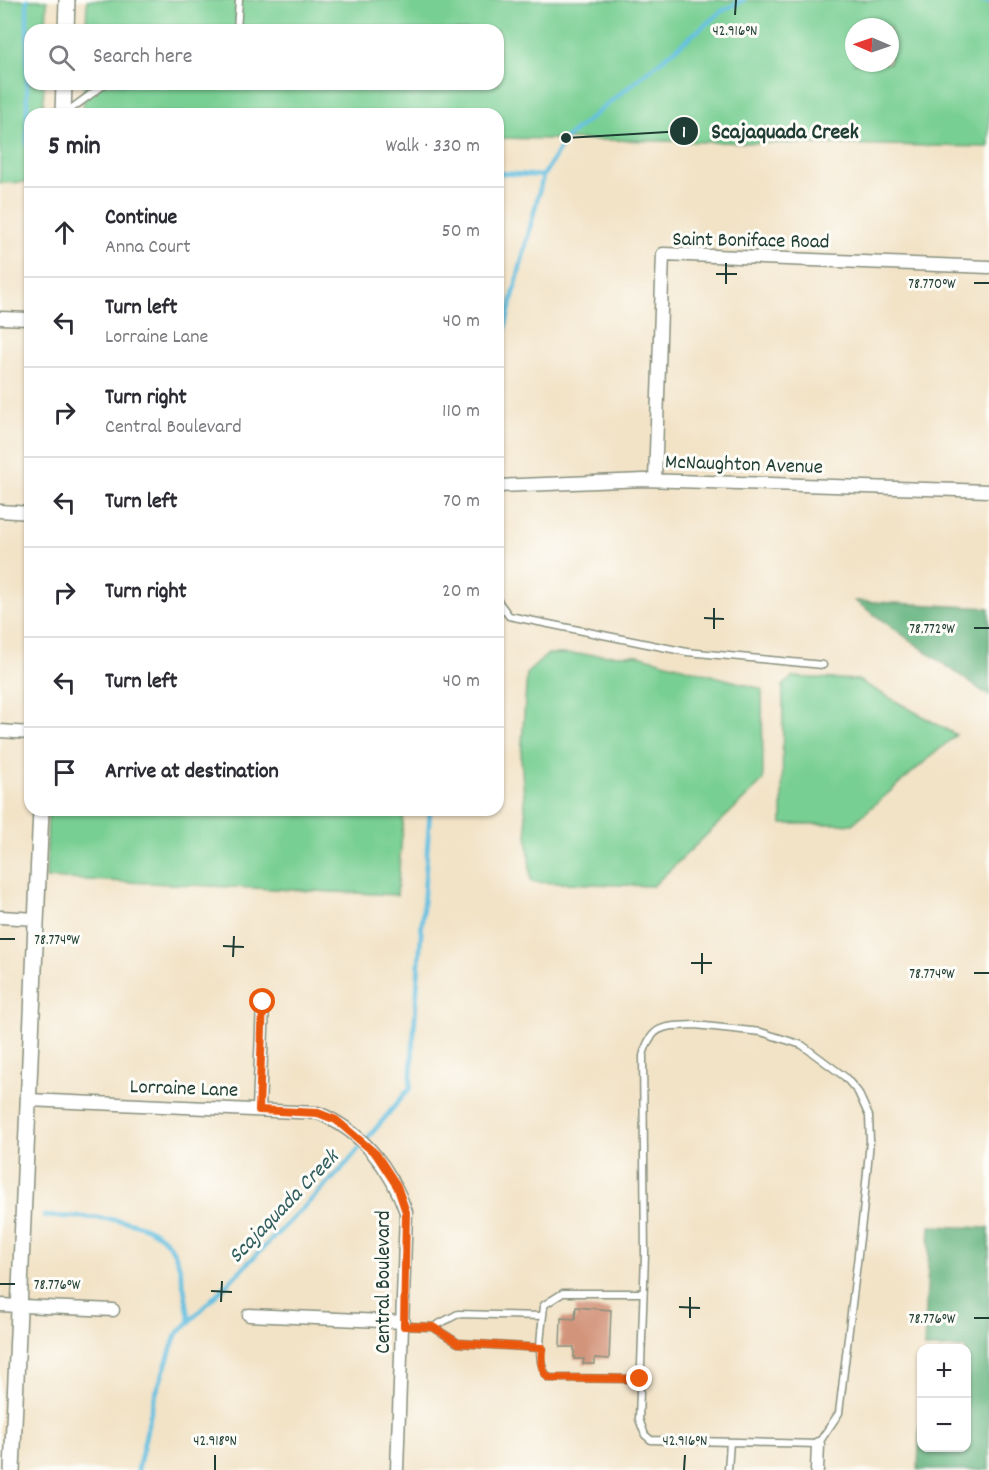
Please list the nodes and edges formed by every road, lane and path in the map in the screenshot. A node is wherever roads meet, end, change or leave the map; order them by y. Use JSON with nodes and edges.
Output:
{"nodes":[{"id":1,"x":67,"y":0,"type":"edge"},
{"id":2,"x":239,"y":0,"type":"edge"},
{"id":3,"x":66,"y":24,"type":"edge"},
{"id":4,"x":237,"y":24,"type":"edge"},
{"id":5,"x":64,"y":90,"type":"edge"},
{"id":6,"x":97,"y":90,"type":"edge"},
{"id":7,"x":63,"y":108,"type":"edge"},
{"id":8,"x":71,"y":108,"type":"edge"},
{"id":9,"x":989,"y":267,"type":"edge"},
{"id":10,"x":0,"y":318,"type":"edge"},
{"id":11,"x":24,"y":319,"type":"edge"},
{"id":12,"x":655,"y":480,"type":"junction"},
{"id":13,"x":504,"y":486,"type":"edge"},
{"id":14,"x":989,"y":491,"type":"edge"},
{"id":15,"x":0,"y":512,"type":"edge"},
{"id":16,"x":24,"y":513,"type":"edge"},
{"id":17,"x":504,"y":610,"type":"edge"},
{"id":18,"x":823,"y":665,"type":"dead end"},
{"id":19,"x":0,"y":731,"type":"edge"},
{"id":20,"x":24,"y":733,"type":"edge"},
{"id":21,"x":40,"y":816,"type":"edge"},
{"id":22,"x":0,"y":917,"type":"edge"},
{"id":23,"x":37,"y":919,"type":"junction"},
{"id":24,"x":263,"y":1002,"type":"dead end"},
{"id":25,"x":28,"y":1100,"type":"junction"},
{"id":26,"x":259,"y":1110,"type":"junction"},
{"id":27,"x":336,"y":1120,"type":"joint"},
{"id":28,"x":643,"y":1293,"type":"junction"},
{"id":29,"x":0,"y":1305,"type":"edge"},
{"id":30,"x":19,"y":1306,"type":"junction"},
{"id":31,"x":114,"y":1310,"type":"dead end"},
{"id":32,"x":249,"y":1315,"type":"dead end"},
{"id":33,"x":543,"y":1316,"type":"junction"},
{"id":34,"x":404,"y":1324,"type":"junction"},
{"id":35,"x":433,"y":1327,"type":"junction"},
{"id":36,"x":542,"y":1348,"type":"junction"},
{"id":37,"x":640,"y":1379,"type":"junction"},
{"id":38,"x":730,"y":1442,"type":"junction"},
{"id":39,"x":818,"y":1444,"type":"junction"},
{"id":40,"x":12,"y":1470,"type":"edge"},
{"id":41,"x":397,"y":1470,"type":"edge"},
{"id":42,"x":728,"y":1470,"type":"edge"},
{"id":43,"x":817,"y":1470,"type":"edge"}],
"edges":[{"from":1,"to":3,"type":"street"},
{"from":2,"to":4,"type":"lane"},
{"from":5,"to":7,"type":"street"},
{"from":6,"to":8,"type":"lane"},
{"from":9,"to":12,"type":"street","name":"Saint Boniface Road"},
{"from":10,"to":11,"type":"street"},
{"from":12,"to":13,"type":"street","name":"McNaughton Avenue"},
{"from":12,"to":14,"type":"street","name":"McNaughton Avenue"},
{"from":15,"to":16,"type":"street"},
{"from":17,"to":18,"type":"lane"},
{"from":19,"to":20,"type":"street"},
{"from":21,"to":23,"type":"street"},
{"from":22,"to":23,"type":"street"},
{"from":23,"to":25,"type":"street"},
{"from":24,"to":26,"type":"street"},
{"from":25,"to":26,"type":"street","name":"Lorraine Lane"},
{"from":25,"to":30,"type":"street"},
{"from":26,"to":27,"type":"street","name":"Lorraine Lane"},
{"from":27,"to":34,"type":"street","name":"Central Boulevard"},
{"from":28,"to":33,"type":"lane"},
{"from":28,"to":37,"type":"lane"},
{"from":28,"to":39,"type":"lane"},
{"from":29,"to":30,"type":"street"},
{"from":30,"to":31,"type":"street"},
{"from":30,"to":40,"type":"street"},
{"from":32,"to":34,"type":"street"},
{"from":33,"to":35,"type":"lane"},
{"from":33,"to":36,"type":"lane"},
{"from":34,"to":35,"type":"lane"},
{"from":34,"to":41,"type":"street","name":"Central Boulevard"},
{"from":35,"to":36,"type":"lane"},
{"from":36,"to":37,"type":"lane"},
{"from":37,"to":38,"type":"lane"},
{"from":38,"to":39,"type":"lane"},
{"from":38,"to":42,"type":"lane"},
{"from":39,"to":43,"type":"street"}]}
